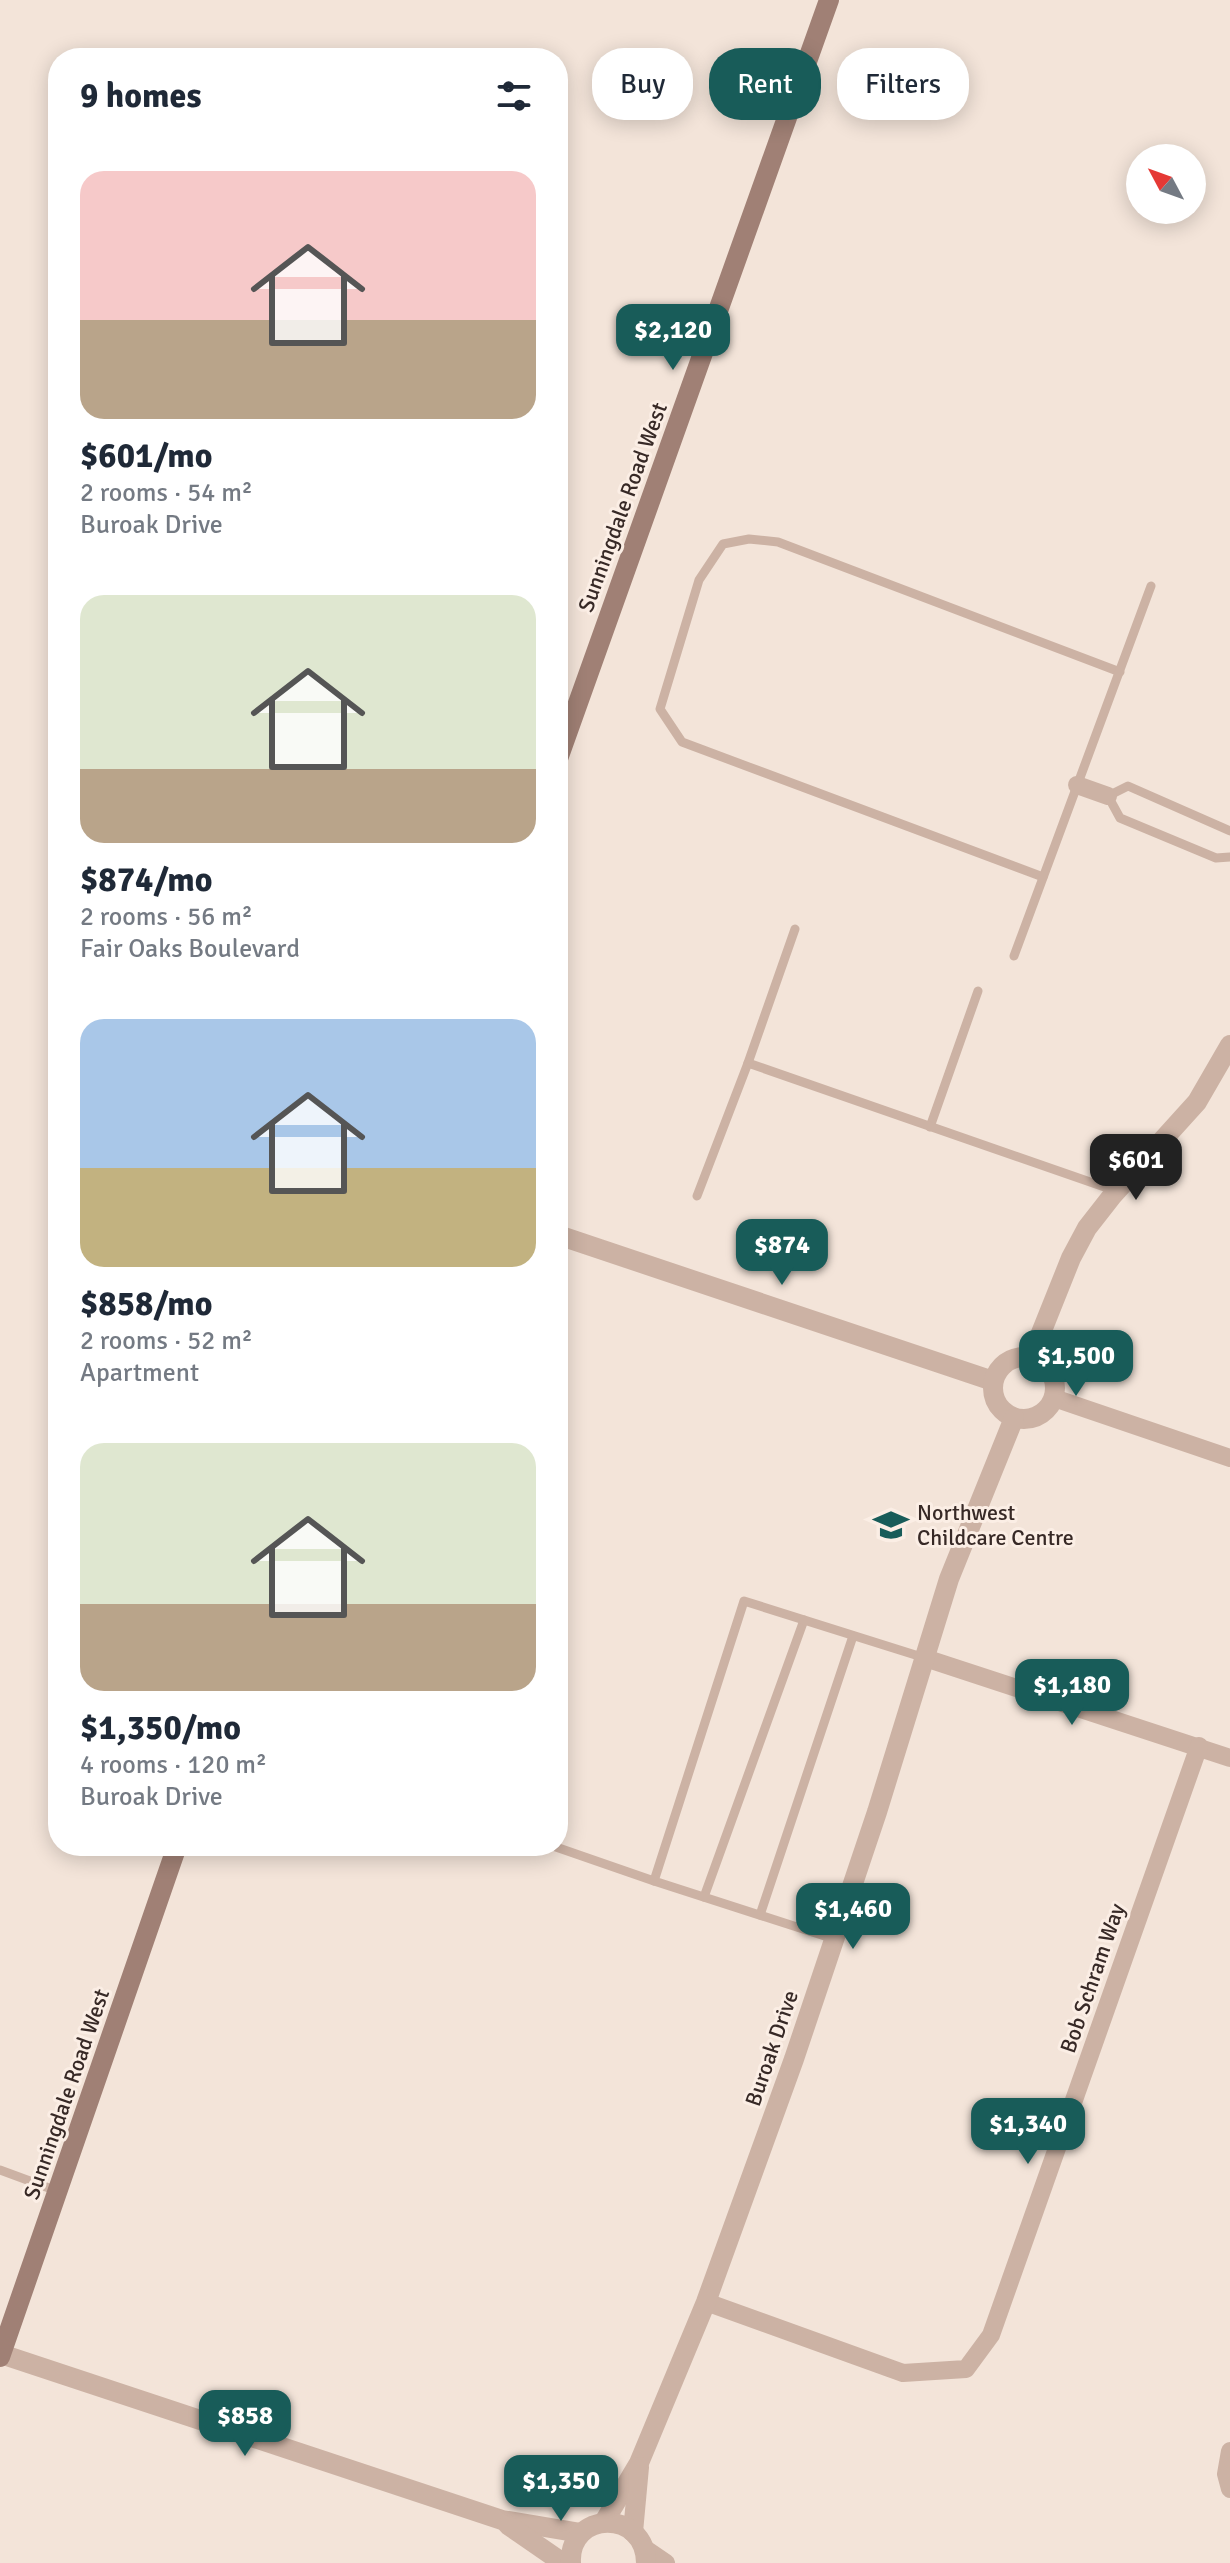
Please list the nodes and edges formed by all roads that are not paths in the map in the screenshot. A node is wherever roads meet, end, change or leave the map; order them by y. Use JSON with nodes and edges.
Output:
{"nodes":[{"id":1,"x":829,"y":0,"type":"edge"},
{"id":2,"x":1151,"y":586,"type":"dead end"},
{"id":3,"x":1120,"y":672,"type":"junction"},
{"id":4,"x":568,"y":731,"type":"edge"},
{"id":5,"x":1077,"y":785,"type":"junction"},
{"id":6,"x":1108,"y":796,"type":"junction"},
{"id":7,"x":1230,"y":831,"type":"edge"},
{"id":8,"x":1230,"y":857,"type":"edge"},
{"id":9,"x":1043,"y":877,"type":"junction"},
{"id":10,"x":795,"y":929,"type":"dead end"},
{"id":11,"x":1014,"y":956,"type":"dead end"},
{"id":12,"x":978,"y":991,"type":"dead end"},
{"id":13,"x":1230,"y":1045,"type":"edge"},
{"id":14,"x":748,"y":1063,"type":"junction"},
{"id":15,"x":930,"y":1127,"type":"junction"},
{"id":16,"x":1116,"y":1191,"type":"junction"},
{"id":17,"x":697,"y":1196,"type":"dead end"},
{"id":18,"x":568,"y":1238,"type":"edge"},
{"id":19,"x":1031,"y":1358,"type":"junction"},
{"id":20,"x":993,"y":1381,"type":"junction"},
{"id":21,"x":1054,"y":1398,"type":"junction"},
{"id":22,"x":1014,"y":1418,"type":"junction"},
{"id":23,"x":1230,"y":1458,"type":"edge"},
{"id":24,"x":804,"y":1620,"type":"junction"},
{"id":25,"x":853,"y":1636,"type":"junction"},
{"id":26,"x":925,"y":1658,"type":"junction"},
{"id":27,"x":1199,"y":1746,"type":"junction"},
{"id":28,"x":1230,"y":1758,"type":"edge"},
{"id":29,"x":568,"y":1851,"type":"edge"},
{"id":30,"x":174,"y":1856,"type":"edge"},
{"id":31,"x":654,"y":1881,"type":"junction"},
{"id":32,"x":704,"y":1897,"type":"junction"},
{"id":33,"x":760,"y":1915,"type":"junction"},
{"id":34,"x":834,"y":1939,"type":"junction"},
{"id":35,"x":0,"y":2170,"type":"edge"},
{"id":36,"x":57,"y":2191,"type":"junction"},
{"id":37,"x":706,"y":2302,"type":"junction"},
{"id":38,"x":1,"y":2356,"type":"edge"},
{"id":39,"x":1230,"y":2451,"type":"edge"},
{"id":40,"x":639,"y":2463,"type":"junction"},
{"id":41,"x":1230,"y":2489,"type":"edge"},
{"id":42,"x":502,"y":2520,"type":"junction"},
{"id":43,"x":604,"y":2522,"type":"junction"},
{"id":44,"x":581,"y":2533,"type":"junction"},
{"id":45,"x":641,"y":2547,"type":"edge"},
{"id":46,"x":563,"y":2563,"type":"edge"},
{"id":47,"x":571,"y":2563,"type":"edge"},
{"id":48,"x":666,"y":2563,"type":"edge"}],
"edges":[{"from":1,"to":4,"type":"main road","name":"Sunningdale Road West"},
{"from":2,"to":3,"type":"lane"},
{"from":3,"to":5,"type":"lane"},
{"from":3,"to":9,"type":"lane"},
{"from":5,"to":6,"type":"street"},
{"from":5,"to":9,"type":"lane"},
{"from":6,"to":7,"type":"lane"},
{"from":6,"to":8,"type":"lane"},
{"from":9,"to":11,"type":"lane"},
{"from":10,"to":14,"type":"lane"},
{"from":12,"to":15,"type":"lane"},
{"from":13,"to":16,"type":"street"},
{"from":14,"to":15,"type":"lane"},
{"from":14,"to":17,"type":"lane"},
{"from":15,"to":16,"type":"lane"},
{"from":16,"to":19,"type":"street"},
{"from":18,"to":20,"type":"street"},
{"from":19,"to":20,"type":"street"},
{"from":19,"to":21,"type":"street"},
{"from":20,"to":22,"type":"street"},
{"from":21,"to":22,"type":"street"},
{"from":21,"to":23,"type":"street"},
{"from":22,"to":26,"type":"street","name":"Buroak Drive"},
{"from":24,"to":25,"type":"lane"},
{"from":24,"to":31,"type":"lane"},
{"from":24,"to":32,"type":"lane"},
{"from":25,"to":26,"type":"lane"},
{"from":25,"to":33,"type":"lane"},
{"from":26,"to":27,"type":"street"},
{"from":26,"to":34,"type":"street","name":"Buroak Drive"},
{"from":27,"to":28,"type":"street"},
{"from":27,"to":37,"type":"street","name":"Bob Schram Way"},
{"from":29,"to":31,"type":"lane"},
{"from":30,"to":36,"type":"main road","name":"Sunningdale Road West"},
{"from":31,"to":32,"type":"lane"},
{"from":32,"to":33,"type":"lane"},
{"from":33,"to":34,"type":"lane"},
{"from":34,"to":37,"type":"street","name":"Buroak Drive"},
{"from":35,"to":36,"type":"lane"},
{"from":36,"to":38,"type":"main road","name":"Sunningdale Road West"},
{"from":37,"to":40,"type":"street","name":"Buroak Drive"},
{"from":38,"to":42,"type":"street"},
{"from":39,"to":41,"type":"street"},
{"from":40,"to":43,"type":"street","name":"Buroak Drive"},
{"from":40,"to":45,"type":"street","name":"Buroak Drive"},
{"from":42,"to":44,"type":"street"},
{"from":42,"to":46,"type":"street"},
{"from":43,"to":44,"type":"street"},
{"from":43,"to":45,"type":"street"},
{"from":44,"to":47,"type":"street"},
{"from":45,"to":48,"type":"street"}]}
